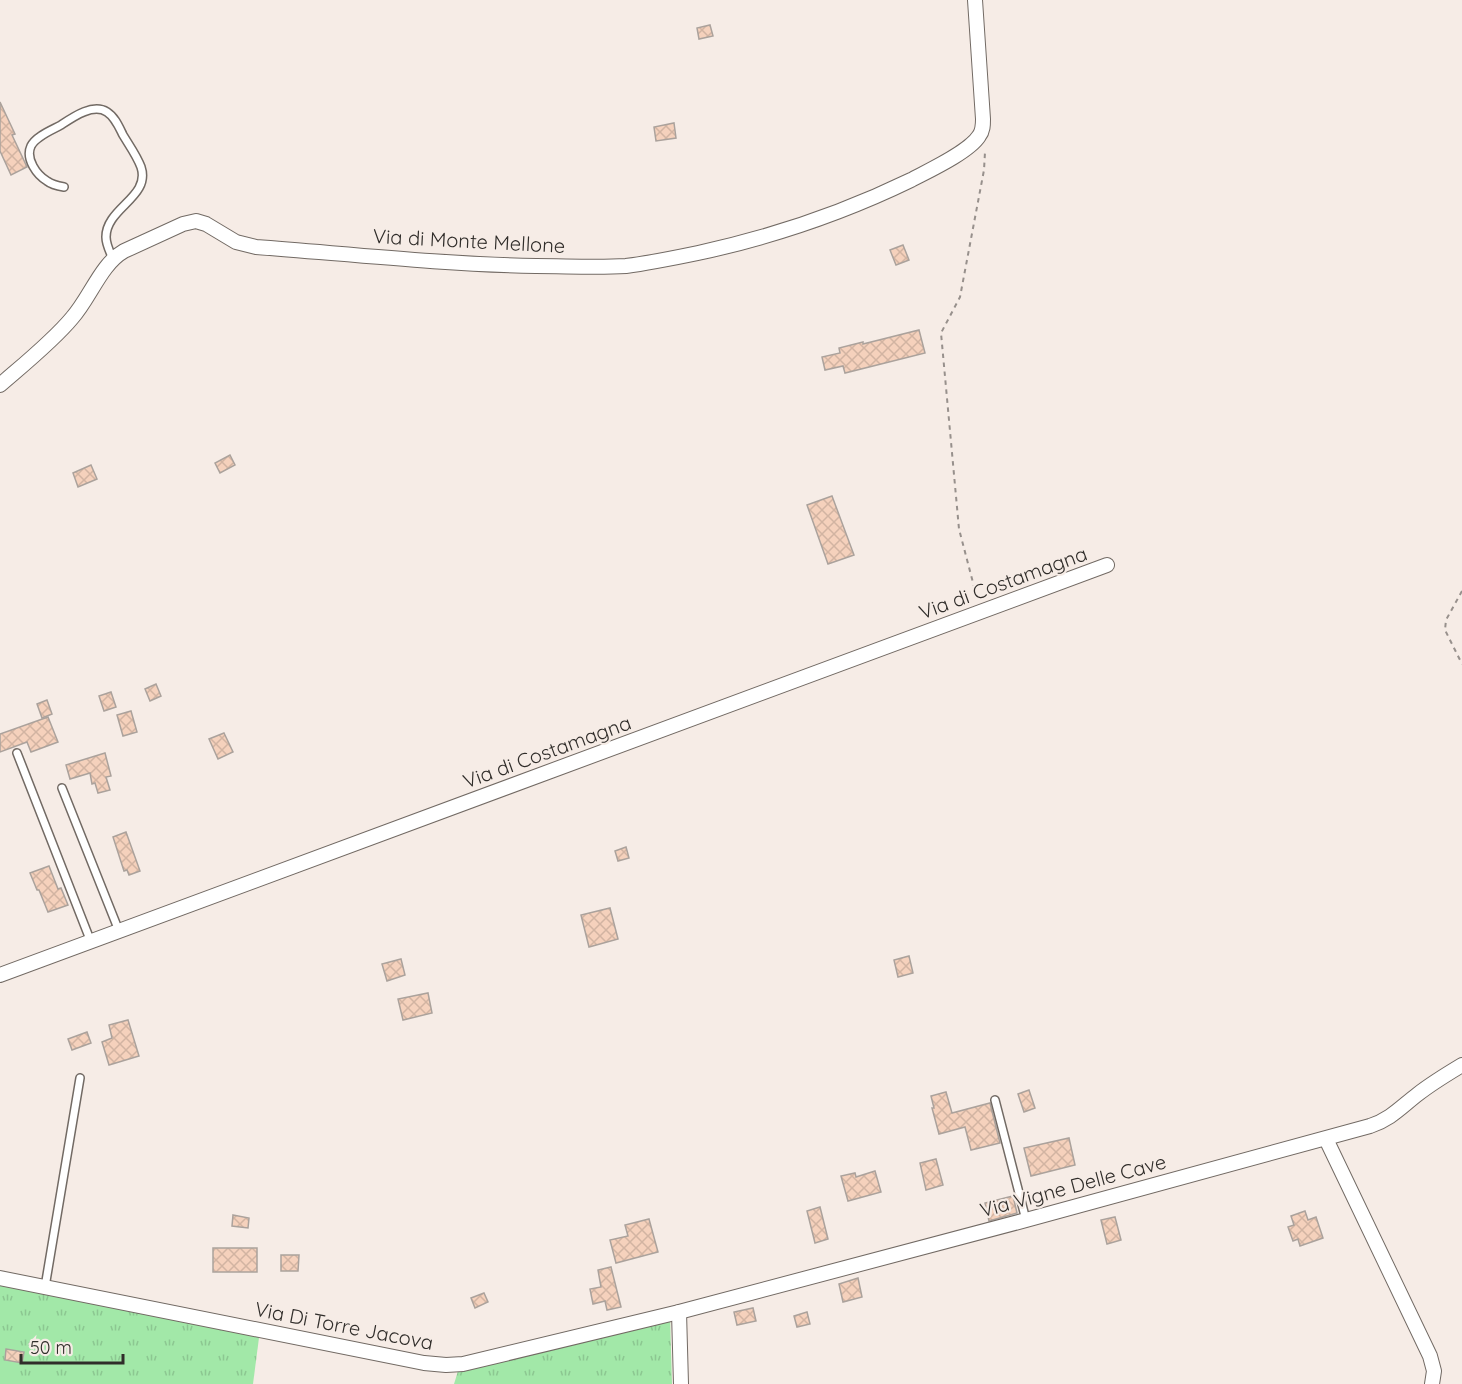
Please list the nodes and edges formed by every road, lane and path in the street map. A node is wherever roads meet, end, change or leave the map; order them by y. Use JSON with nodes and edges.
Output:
{"nodes":[{"id":1,"x":975,"y":0,"type":"edge"},
{"id":2,"x":981,"y":134,"type":"junction"},
{"id":3,"x":64,"y":187,"type":"dead end"},
{"id":4,"x":113,"y":259,"type":"junction"},
{"id":5,"x":0,"y":386,"type":"edge"},
{"id":6,"x":1107,"y":565,"type":"dead end"},
{"id":7,"x":1462,"y":591,"type":"edge"},
{"id":8,"x":981,"y":612,"type":"junction"},
{"id":9,"x":1462,"y":664,"type":"edge"},
{"id":10,"x":17,"y":753,"type":"dead end"},
{"id":11,"x":62,"y":788,"type":"dead end"},
{"id":12,"x":119,"y":931,"type":"junction"},
{"id":13,"x":91,"y":942,"type":"junction"},
{"id":14,"x":0,"y":975,"type":"edge"},
{"id":15,"x":1462,"y":1065,"type":"edge"},
{"id":16,"x":81,"y":1078,"type":"dead end"},
{"id":17,"x":995,"y":1100,"type":"dead end"},
{"id":18,"x":1326,"y":1139,"type":"junction"},
{"id":19,"x":1026,"y":1220,"type":"junction"},
{"id":20,"x":0,"y":1278,"type":"edge"},
{"id":21,"x":45,"y":1287,"type":"junction"},
{"id":22,"x":679,"y":1312,"type":"junction"},
{"id":23,"x":681,"y":1384,"type":"edge"},
{"id":24,"x":1432,"y":1384,"type":"edge"}],
"edges":[{"from":1,"to":2,"type":"street"},
{"from":2,"to":4,"type":"street","name":"Via di Monte Mellone"},
{"from":2,"to":8,"type":"path"},
{"from":3,"to":4,"type":"lane"},
{"from":4,"to":5,"type":"street","name":"Via di Monte Mellone"},
{"from":6,"to":8,"type":"street","name":"Via di Costamagna"},
{"from":7,"to":9,"type":"path"},
{"from":8,"to":12,"type":"street","name":"Via di Costamagna"},
{"from":10,"to":13,"type":"lane"},
{"from":11,"to":12,"type":"lane"},
{"from":12,"to":13,"type":"street","name":"Via di Costamagna"},
{"from":13,"to":14,"type":"street","name":"Via di Costamagna"},
{"from":15,"to":18,"type":"street","name":"Via Vigne Delle Cave"},
{"from":16,"to":21,"type":"lane"},
{"from":17,"to":19,"type":"lane"},
{"from":18,"to":19,"type":"street","name":"Via Vigne Delle Cave"},
{"from":18,"to":24,"type":"street"},
{"from":19,"to":22,"type":"street","name":"Via Vigne Delle Cave"},
{"from":20,"to":21,"type":"street","name":"Via Di Torre Jacova"},
{"from":21,"to":22,"type":"street","name":"Via Di Torre Jacova"},
{"from":22,"to":23,"type":"street"}]}
